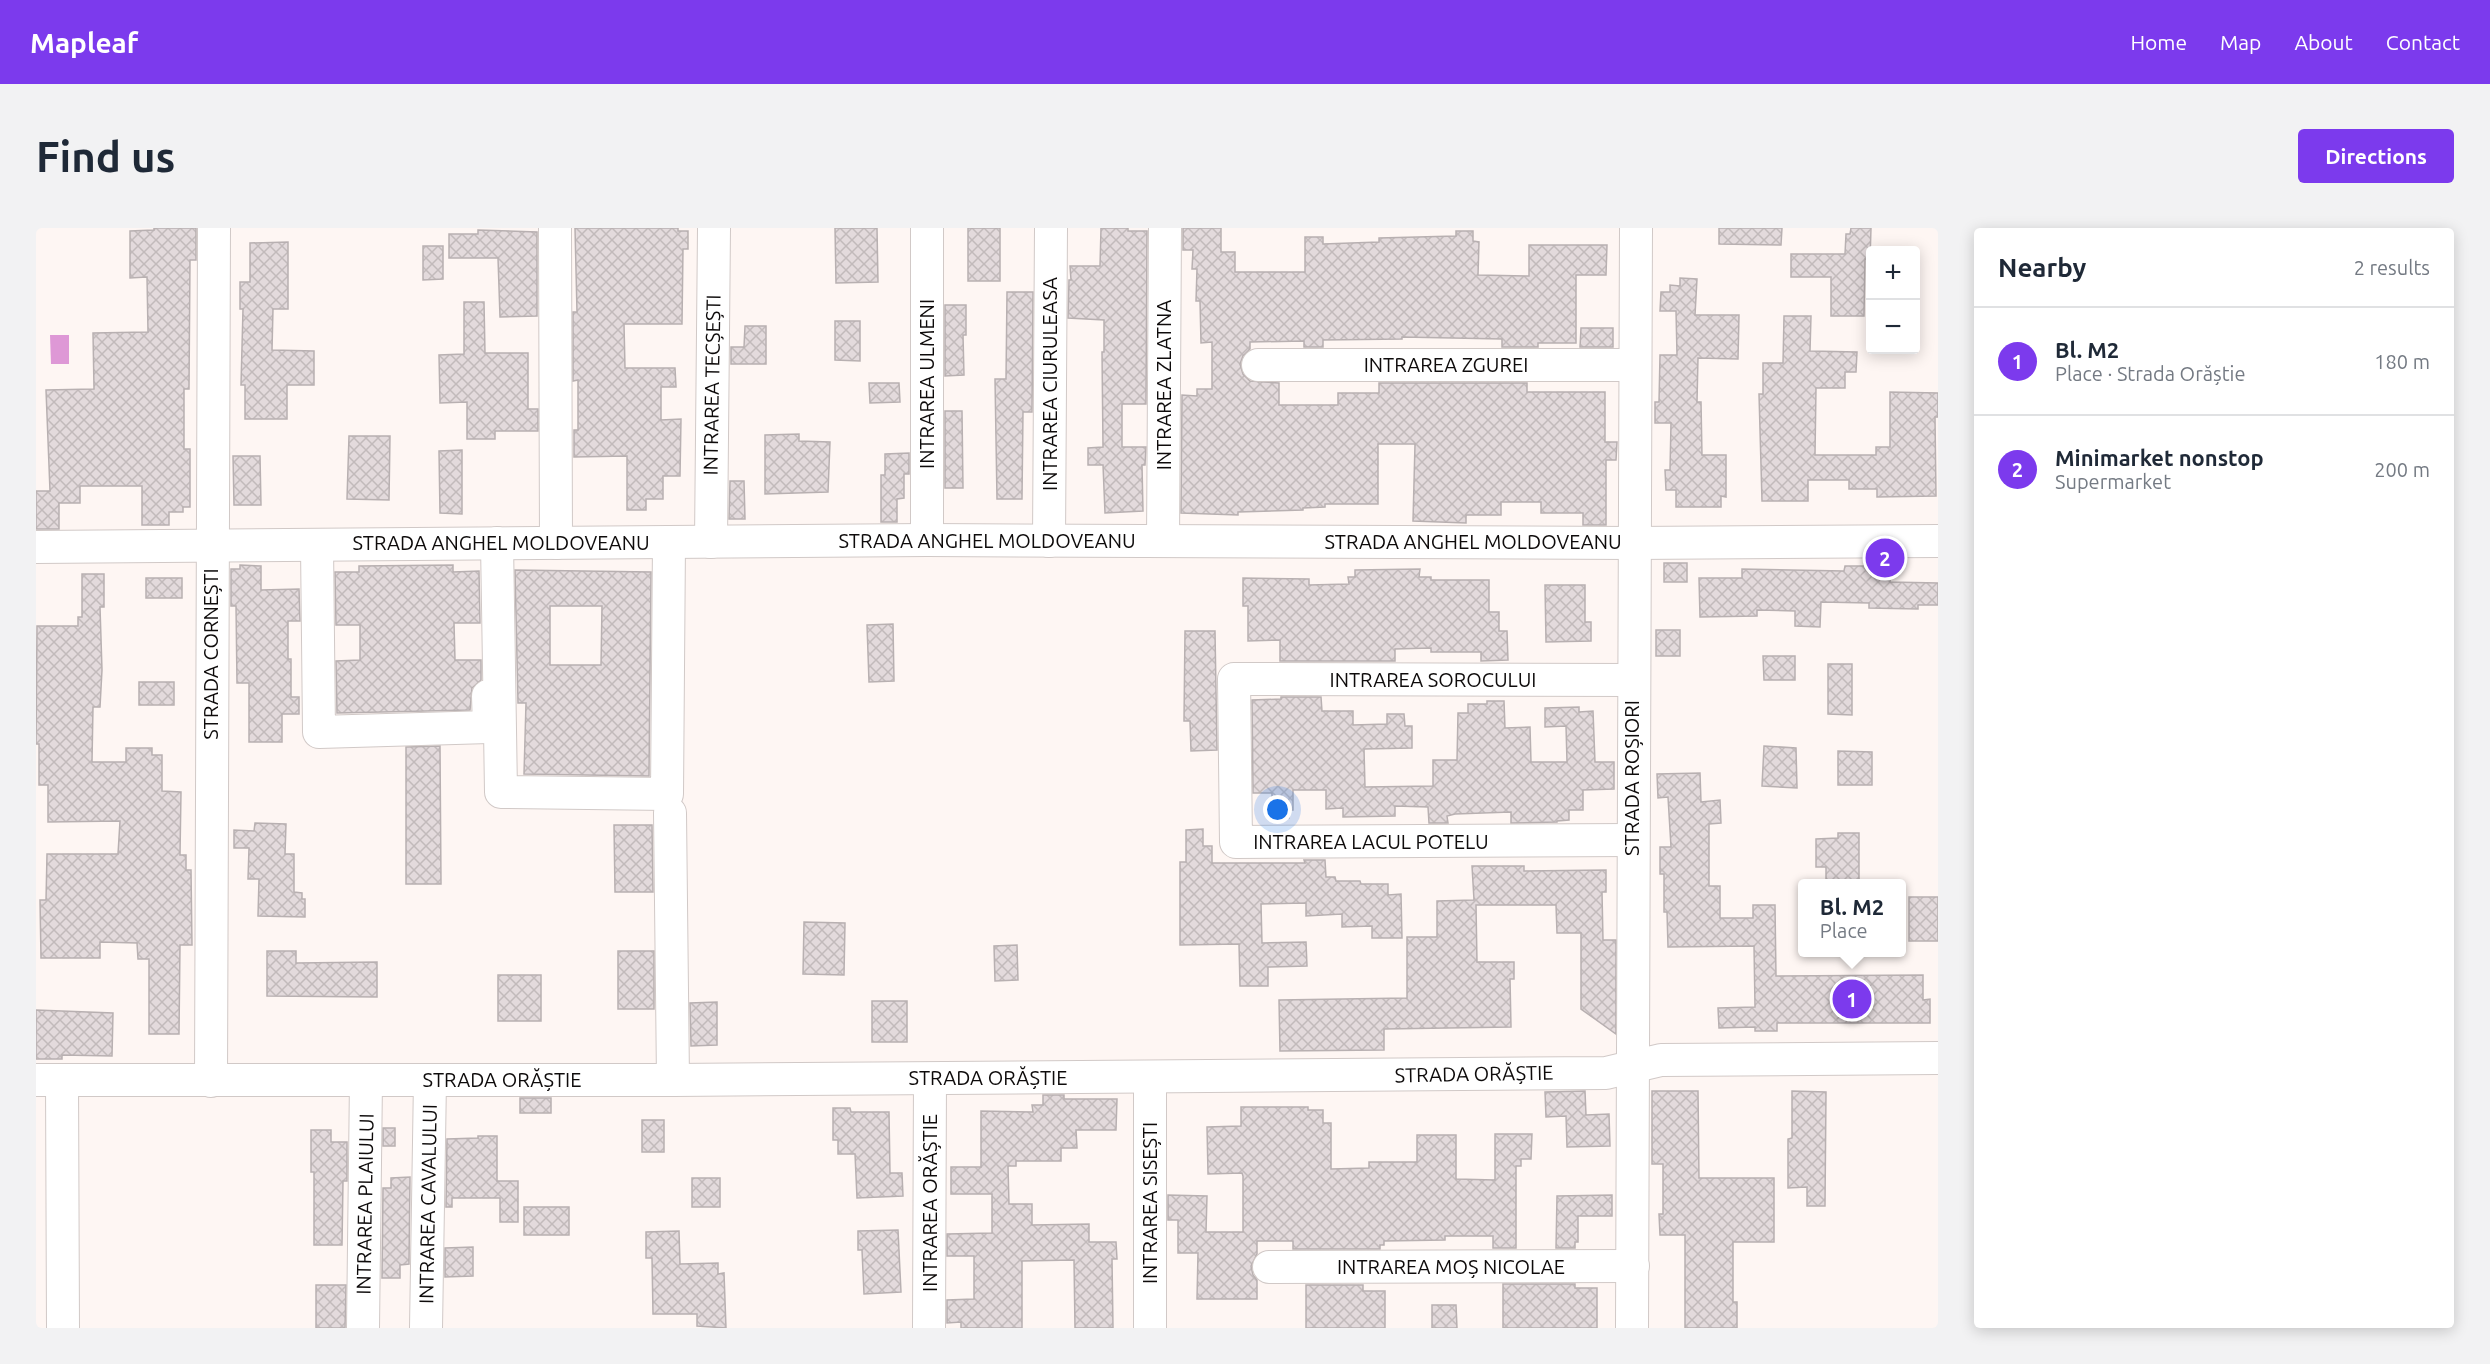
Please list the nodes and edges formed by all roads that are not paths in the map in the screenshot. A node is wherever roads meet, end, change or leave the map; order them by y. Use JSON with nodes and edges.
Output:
{"nodes":[{"id":1,"x":214,"y":228,"type":"edge"},
{"id":2,"x":555,"y":228,"type":"edge"},
{"id":3,"x":714,"y":228,"type":"edge"},
{"id":4,"x":927,"y":228,"type":"edge"},
{"id":5,"x":1051,"y":228,"type":"edge"},
{"id":6,"x":1165,"y":228,"type":"edge"},
{"id":7,"x":1636,"y":228,"type":"edge"},
{"id":8,"x":1258,"y":365,"type":"dead end"},
{"id":9,"x":1634,"y":365,"type":"junction"},
{"id":10,"x":927,"y":540,"type":"junction"},
{"id":11,"x":1049,"y":540,"type":"junction"},
{"id":12,"x":669,"y":542,"type":"junction"},
{"id":13,"x":711,"y":542,"type":"junction"},
{"id":14,"x":1163,"y":542,"type":"junction"},
{"id":15,"x":1938,"y":542,"type":"edge"},
{"id":16,"x":491,"y":543,"type":"junction"},
{"id":17,"x":556,"y":543,"type":"junction"},
{"id":18,"x":1633,"y":543,"type":"junction"},
{"id":19,"x":211,"y":545,"type":"junction"},
{"id":20,"x":317,"y":545,"type":"junction"},
{"id":21,"x":36,"y":546,"type":"edge"},
{"id":22,"x":1234,"y":680,"type":"joint"},
{"id":23,"x":1632,"y":680,"type":"junction"},
{"id":24,"x":670,"y":813,"type":"dead end"},
{"id":25,"x":1632,"y":840,"type":"junction"},
{"id":26,"x":1938,"y":1058,"type":"edge"},
{"id":27,"x":1634,"y":1065,"type":"junction"},
{"id":28,"x":1150,"y":1077,"type":"junction"},
{"id":29,"x":930,"y":1079,"type":"junction"},
{"id":30,"x":49,"y":1080,"type":"edge"},
{"id":31,"x":366,"y":1080,"type":"junction"},
{"id":32,"x":429,"y":1080,"type":"junction"},
{"id":33,"x":673,"y":1080,"type":"junction"},
{"id":34,"x":211,"y":1081,"type":"junction"},
{"id":35,"x":1633,"y":1266,"type":"junction"},
{"id":36,"x":1269,"y":1267,"type":"dead end"},
{"id":37,"x":63,"y":1328,"type":"edge"},
{"id":38,"x":363,"y":1328,"type":"edge"},
{"id":39,"x":426,"y":1328,"type":"edge"},
{"id":40,"x":929,"y":1328,"type":"edge"},
{"id":41,"x":1149,"y":1328,"type":"edge"},
{"id":42,"x":1632,"y":1328,"type":"edge"}],
"edges":[{"from":1,"to":19,"type":"street","name":"STRADA CORNEȘTI"},
{"from":2,"to":17,"type":"street"},
{"from":3,"to":13,"type":"street","name":"INTRAREA TECȘEȘTI"},
{"from":4,"to":10,"type":"street","name":"INTRAREA ULMENI"},
{"from":5,"to":11,"type":"street","name":"INTRAREA CIURULEASA"},
{"from":6,"to":14,"type":"street","name":"INTRAREA ZLATNA"},
{"from":7,"to":9,"type":"street","name":"STRADA ROȘIORI"},
{"from":8,"to":9,"type":"street","name":"INTRAREA ZGUREI"},
{"from":9,"to":18,"type":"street","name":"STRADA ROȘIORI"},
{"from":10,"to":11,"type":"street","name":"STRADA ANGHEL MOLDOVEANU"},
{"from":10,"to":13,"type":"street","name":"STRADA ANGHEL MOLDOVEANU"},
{"from":11,"to":14,"type":"street","name":"STRADA ANGHEL MOLDOVEANU"},
{"from":12,"to":13,"type":"street","name":"STRADA ANGHEL MOLDOVEANU"},
{"from":12,"to":16,"type":"street"},
{"from":12,"to":17,"type":"street","name":"STRADA ANGHEL MOLDOVEANU"},
{"from":14,"to":18,"type":"street","name":"STRADA ANGHEL MOLDOVEANU"},
{"from":15,"to":18,"type":"street","name":"STRADA ANGHEL MOLDOVEANU"},
{"from":16,"to":17,"type":"street","name":"STRADA ANGHEL MOLDOVEANU"},
{"from":16,"to":20,"type":"street","name":"STRADA ANGHEL MOLDOVEANU"},
{"from":16,"to":20,"type":"street"},
{"from":18,"to":23,"type":"street","name":"STRADA ROȘIORI"},
{"from":19,"to":20,"type":"street","name":"STRADA ANGHEL MOLDOVEANU"},
{"from":19,"to":21,"type":"street","name":"STRADA ANGHEL MOLDOVEANU"},
{"from":19,"to":34,"type":"street","name":"STRADA CORNEȘTI"},
{"from":22,"to":23,"type":"street","name":"INTRAREA SOROCULUI"},
{"from":22,"to":25,"type":"street","name":"INTRAREA LACUL POTELU"},
{"from":23,"to":25,"type":"street","name":"STRADA ROȘIORI"},
{"from":24,"to":33,"type":"street"},
{"from":25,"to":27,"type":"street","name":"STRADA ROȘIORI"},
{"from":26,"to":27,"type":"street","name":"STRADA ORĂȘTIE"},
{"from":27,"to":28,"type":"street","name":"STRADA ORĂȘTIE"},
{"from":27,"to":35,"type":"street","name":"STRADA ROȘIORI"},
{"from":28,"to":29,"type":"street","name":"STRADA ORĂȘTIE"},
{"from":28,"to":41,"type":"street","name":"INTRAREA SISEȘTI"},
{"from":29,"to":33,"type":"street","name":"STRADA ORĂȘTIE"},
{"from":29,"to":40,"type":"street","name":"INTRAREA ORĂȘTIE"},
{"from":30,"to":34,"type":"street","name":"STRADA ORĂȘTIE"},
{"from":30,"to":37,"type":"street"},
{"from":31,"to":32,"type":"street","name":"STRADA ORĂȘTIE"},
{"from":31,"to":34,"type":"street","name":"STRADA ORĂȘTIE"},
{"from":31,"to":38,"type":"street","name":"INTRAREA PLAIULUI"},
{"from":32,"to":33,"type":"street","name":"STRADA ORĂȘTIE"},
{"from":32,"to":39,"type":"street","name":"INTRAREA CAVALULUI"},
{"from":35,"to":36,"type":"street","name":"INTRAREA MOȘ NICOLAE"},
{"from":35,"to":42,"type":"street","name":"STRADA ROȘIORI"}]}
